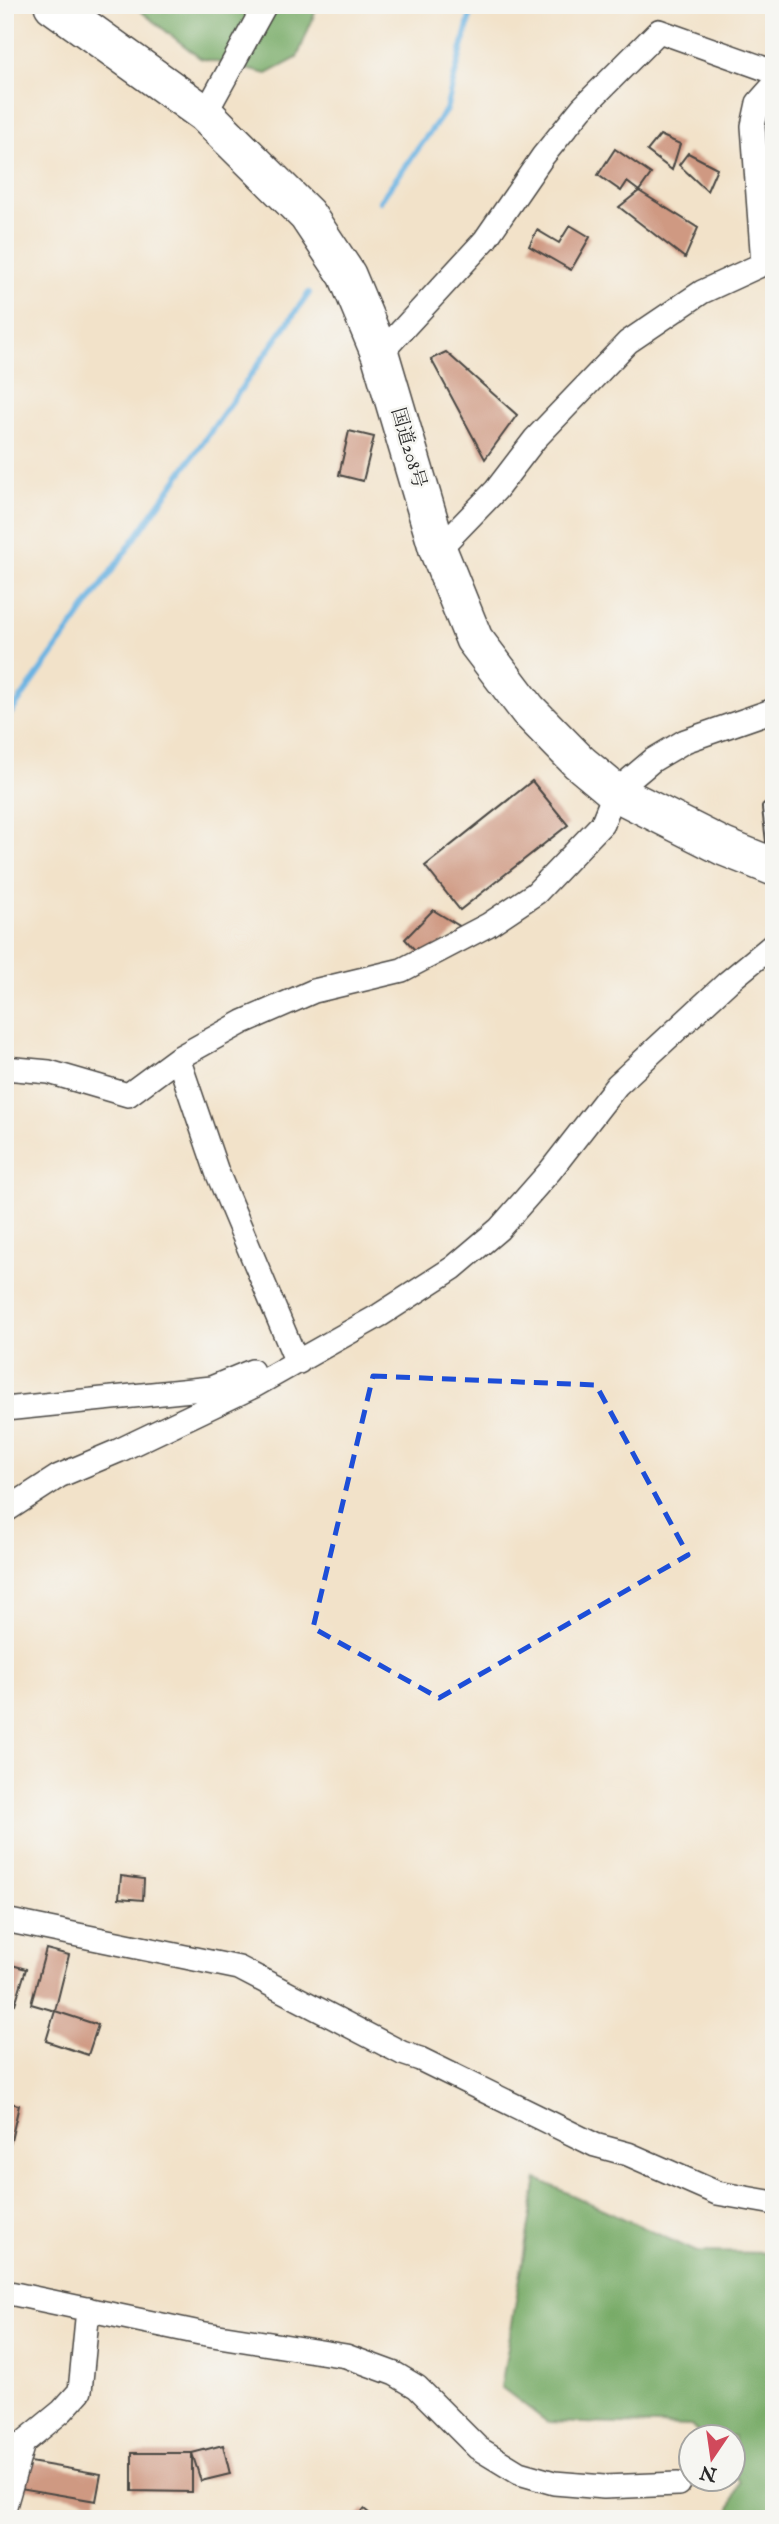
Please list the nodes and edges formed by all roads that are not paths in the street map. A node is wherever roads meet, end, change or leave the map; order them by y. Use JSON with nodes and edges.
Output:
{"nodes":[{"id":1,"x":53,"y":5,"type":"edge"},
{"id":2,"x":265,"y":5,"type":"edge"},
{"id":3,"x":774,"y":72,"type":"edge"},
{"id":4,"x":774,"y":85,"type":"edge"},
{"id":5,"x":205,"y":114,"type":"junction"},
{"id":6,"x":768,"y":262,"type":"edge"},
{"id":7,"x":380,"y":354,"type":"junction"},
{"id":8,"x":438,"y":550,"type":"junction"},
{"id":9,"x":774,"y":710,"type":"edge"},
{"id":10,"x":615,"y":792,"type":"junction"},
{"id":11,"x":774,"y":806,"type":"edge"},
{"id":12,"x":774,"y":858,"type":"edge"},
{"id":13,"x":774,"y":867,"type":"edge"},
{"id":14,"x":774,"y":944,"type":"edge"},
{"id":15,"x":178,"y":1058,"type":"junction"},
{"id":16,"x":5,"y":1068,"type":"edge"},
{"id":17,"x":296,"y":1357,"type":"junction"},
{"id":18,"x":5,"y":1409,"type":"edge"},
{"id":19,"x":5,"y":1511,"type":"edge"},
{"id":20,"x":5,"y":1920,"type":"edge"},
{"id":21,"x":774,"y":2203,"type":"edge"},
{"id":22,"x":5,"y":2292,"type":"edge"},
{"id":23,"x":88,"y":2309,"type":"junction"},
{"id":24,"x":678,"y":2484,"type":"dead end"},
{"id":25,"x":5,"y":2506,"type":"edge"}],
"edges":[{"from":1,"to":5,"type":"highway","name":"国道208号"},
{"from":2,"to":5,"type":"street"},
{"from":3,"to":7,"type":"street"},
{"from":4,"to":6,"type":"street"},
{"from":5,"to":7,"type":"highway","name":"国道208号"},
{"from":6,"to":8,"type":"street"},
{"from":7,"to":8,"type":"highway","name":"国道208号"},
{"from":8,"to":10,"type":"highway","name":"国道208号"},
{"from":9,"to":10,"type":"street"},
{"from":10,"to":13,"type":"highway","name":"国道208号"},
{"from":10,"to":15,"type":"street"},
{"from":11,"to":12,"type":"lane"},
{"from":14,"to":17,"type":"street"},
{"from":15,"to":16,"type":"street"},
{"from":15,"to":17,"type":"street"},
{"from":17,"to":18,"type":"street"},
{"from":17,"to":19,"type":"street"},
{"from":20,"to":21,"type":"street"},
{"from":22,"to":23,"type":"street"},
{"from":23,"to":24,"type":"street"},
{"from":23,"to":25,"type":"street"}]}
